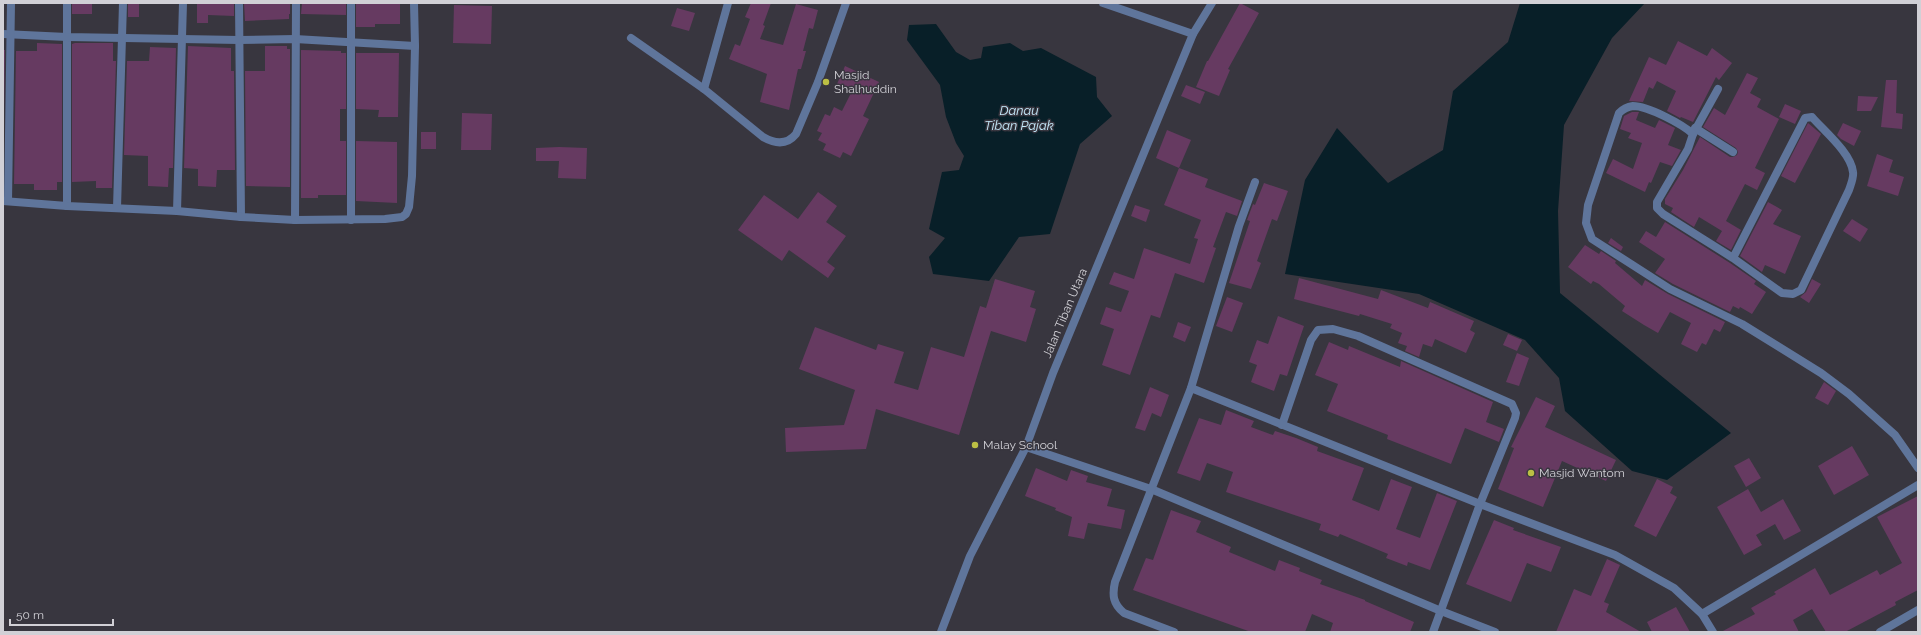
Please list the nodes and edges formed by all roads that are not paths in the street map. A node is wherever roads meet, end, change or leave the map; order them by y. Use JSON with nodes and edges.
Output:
{"nodes":[{"id":1,"x":11,"y":3,"type":"edge"},
{"id":2,"x":67,"y":3,"type":"edge"},
{"id":3,"x":123,"y":3,"type":"edge"},
{"id":4,"x":183,"y":3,"type":"edge"},
{"id":5,"x":239,"y":3,"type":"edge"},
{"id":6,"x":296,"y":3,"type":"edge"},
{"id":7,"x":350,"y":3,"type":"edge"},
{"id":8,"x":414,"y":3,"type":"edge"},
{"id":9,"x":728,"y":3,"type":"edge"},
{"id":10,"x":846,"y":3,"type":"edge"},
{"id":11,"x":1103,"y":3,"type":"edge"},
{"id":12,"x":1212,"y":3,"type":"edge"},
{"id":13,"x":7,"y":34,"type":"edge"},
{"id":14,"x":1193,"y":34,"type":"junction"},
{"id":15,"x":67,"y":37,"type":"junction"},
{"id":16,"x":124,"y":38,"type":"junction"},
{"id":17,"x":183,"y":38,"type":"junction"},
{"id":18,"x":631,"y":38,"type":"dead end"},
{"id":19,"x":295,"y":39,"type":"junction"},
{"id":20,"x":239,"y":40,"type":"junction"},
{"id":21,"x":350,"y":43,"type":"junction"},
{"id":22,"x":415,"y":46,"type":"junction"},
{"id":23,"x":704,"y":89,"type":"junction"},
{"id":24,"x":1718,"y":89,"type":"dead end"},
{"id":25,"x":1694,"y":131,"type":"junction"},
{"id":26,"x":1734,"y":152,"type":"dead end"},
{"id":27,"x":1255,"y":182,"type":"dead end"},
{"id":28,"x":6,"y":201,"type":"edge"},
{"id":29,"x":67,"y":206,"type":"junction"},
{"id":30,"x":117,"y":208,"type":"junction"},
{"id":31,"x":177,"y":210,"type":"junction"},
{"id":32,"x":241,"y":217,"type":"junction"},
{"id":33,"x":295,"y":220,"type":"junction"},
{"id":34,"x":351,"y":220,"type":"junction"},
{"id":35,"x":1734,"y":258,"type":"junction"},
{"id":36,"x":1191,"y":388,"type":"junction"},
{"id":37,"x":1282,"y":425,"type":"junction"},
{"id":38,"x":1026,"y":447,"type":"junction"},
{"id":39,"x":1918,"y":468,"type":"edge"},
{"id":40,"x":1918,"y":485,"type":"edge"},
{"id":41,"x":1151,"y":489,"type":"junction"},
{"id":42,"x":1480,"y":504,"type":"junction"},
{"id":43,"x":1918,"y":610,"type":"edge"},
{"id":44,"x":1441,"y":611,"type":"junction"},
{"id":45,"x":1702,"y":614,"type":"junction"},
{"id":46,"x":941,"y":632,"type":"edge"},
{"id":47,"x":1174,"y":632,"type":"edge"},
{"id":48,"x":1433,"y":632,"type":"edge"},
{"id":49,"x":1495,"y":632,"type":"edge"},
{"id":50,"x":1713,"y":632,"type":"edge"},
{"id":51,"x":1880,"y":632,"type":"edge"}],
"edges":[{"from":1,"to":13,"type":"street"},
{"from":2,"to":15,"type":"street"},
{"from":3,"to":16,"type":"street"},
{"from":4,"to":17,"type":"street"},
{"from":5,"to":20,"type":"street"},
{"from":6,"to":19,"type":"street"},
{"from":7,"to":21,"type":"street"},
{"from":8,"to":22,"type":"street"},
{"from":9,"to":23,"type":"street"},
{"from":10,"to":23,"type":"street"},
{"from":11,"to":14,"type":"street"},
{"from":12,"to":14,"type":"street","name":"Jalan Tiban Utara"},
{"from":13,"to":15,"type":"street"},
{"from":13,"to":28,"type":"street"},
{"from":14,"to":38,"type":"street","name":"Jalan Tiban Utara"},
{"from":15,"to":16,"type":"street"},
{"from":15,"to":29,"type":"street"},
{"from":16,"to":17,"type":"street"},
{"from":16,"to":30,"type":"street"},
{"from":17,"to":20,"type":"street"},
{"from":17,"to":31,"type":"street"},
{"from":18,"to":23,"type":"street"},
{"from":19,"to":20,"type":"street"},
{"from":19,"to":21,"type":"street"},
{"from":19,"to":33,"type":"street"},
{"from":20,"to":32,"type":"street"},
{"from":21,"to":22,"type":"street"},
{"from":21,"to":34,"type":"street"},
{"from":22,"to":34,"type":"street"},
{"from":24,"to":25,"type":"street"},
{"from":25,"to":26,"type":"street"},
{"from":25,"to":35,"type":"street"},
{"from":25,"to":39,"type":"street"},
{"from":27,"to":36,"type":"street"},
{"from":28,"to":29,"type":"street"},
{"from":29,"to":30,"type":"street"},
{"from":30,"to":31,"type":"street"},
{"from":31,"to":32,"type":"street"},
{"from":32,"to":33,"type":"street"},
{"from":33,"to":34,"type":"street"},
{"from":35,"to":35,"type":"street"},
{"from":36,"to":37,"type":"street"},
{"from":36,"to":41,"type":"street"},
{"from":37,"to":42,"type":"street"},
{"from":37,"to":42,"type":"street"},
{"from":38,"to":41,"type":"street"},
{"from":38,"to":46,"type":"street","name":"Jalan Tiban Utara"},
{"from":40,"to":45,"type":"street"},
{"from":41,"to":44,"type":"street"},
{"from":41,"to":47,"type":"street"},
{"from":42,"to":44,"type":"street"},
{"from":42,"to":45,"type":"street"},
{"from":43,"to":51,"type":"street"},
{"from":44,"to":48,"type":"street"},
{"from":44,"to":49,"type":"street"},
{"from":45,"to":50,"type":"street"}]}
